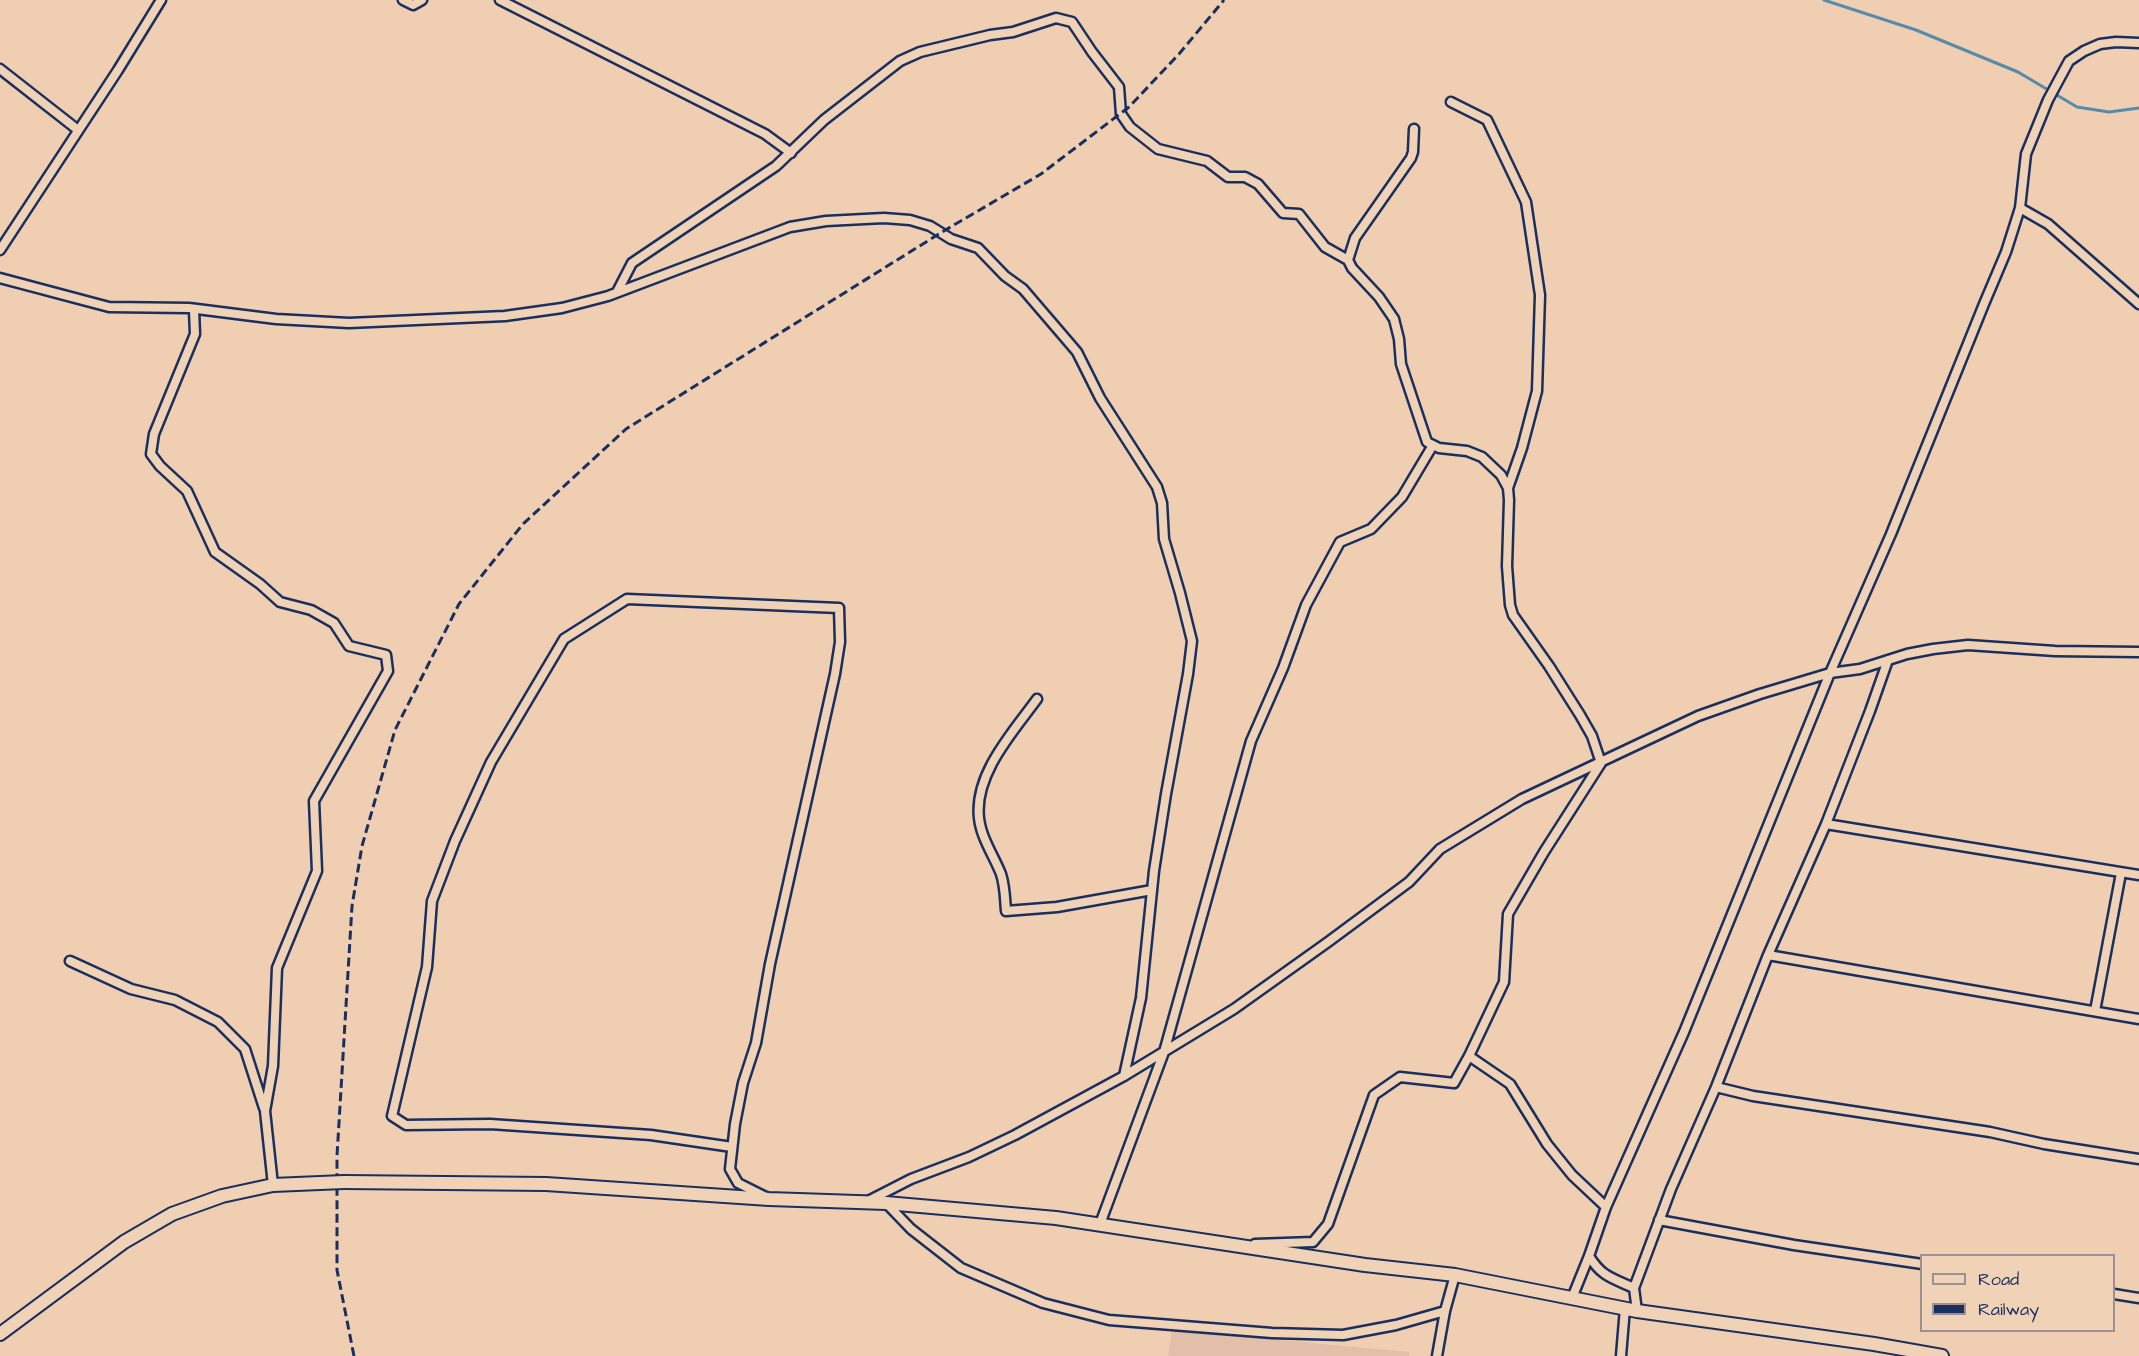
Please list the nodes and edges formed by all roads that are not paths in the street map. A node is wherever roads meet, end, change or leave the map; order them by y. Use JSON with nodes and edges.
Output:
{"nodes":[{"id":1,"x":161,"y":0,"type":"edge"},
{"id":2,"x":403,"y":0,"type":"edge"},
{"id":3,"x":422,"y":0,"type":"edge"},
{"id":4,"x":500,"y":0,"type":"edge"},
{"id":5,"x":2139,"y":43,"type":"edge"},
{"id":6,"x":0,"y":69,"type":"edge"},
{"id":7,"x":1451,"y":102,"type":"dead end"},
{"id":8,"x":1414,"y":129,"type":"dead end"},
{"id":9,"x":78,"y":130,"type":"junction"},
{"id":10,"x":791,"y":153,"type":"junction"},
{"id":11,"x":2020,"y":208,"type":"junction"},
{"id":12,"x":0,"y":250,"type":"edge"},
{"id":13,"x":1348,"y":260,"type":"junction"},
{"id":14,"x":0,"y":278,"type":"edge"},
{"id":15,"x":617,"y":292,"type":"junction"},
{"id":16,"x":2139,"y":304,"type":"edge"},
{"id":17,"x":195,"y":309,"type":"junction"},
{"id":18,"x":1433,"y":445,"type":"junction"},
{"id":19,"x":1508,"y":488,"type":"junction"},
{"id":20,"x":2139,"y":652,"type":"edge"},
{"id":21,"x":1888,"y":660,"type":"junction"},
{"id":22,"x":1830,"y":674,"type":"junction"},
{"id":23,"x":1037,"y":699,"type":"dead end"},
{"id":24,"x":1601,"y":763,"type":"junction"},
{"id":25,"x":1826,"y":824,"type":"junction"},
{"id":26,"x":2121,"y":873,"type":"junction"},
{"id":27,"x":2139,"y":875,"type":"edge"},
{"id":28,"x":1152,"y":890,"type":"junction"},
{"id":29,"x":1768,"y":955,"type":"junction"},
{"id":30,"x":70,"y":962,"type":"dead end"},
{"id":31,"x":2095,"y":1011,"type":"junction"},
{"id":32,"x":2139,"y":1019,"type":"edge"},
{"id":33,"x":1164,"y":1052,"type":"junction"},
{"id":34,"x":1469,"y":1056,"type":"junction"},
{"id":35,"x":1125,"y":1076,"type":"junction"},
{"id":36,"x":1716,"y":1087,"type":"junction"},
{"id":37,"x":265,"y":1112,"type":"junction"},
{"id":38,"x":732,"y":1147,"type":"junction"},
{"id":39,"x":2139,"y":1159,"type":"edge"},
{"id":40,"x":273,"y":1185,"type":"junction"},
{"id":41,"x":769,"y":1199,"type":"junction"},
{"id":42,"x":865,"y":1202,"type":"junction"},
{"id":43,"x":886,"y":1203,"type":"junction"},
{"id":44,"x":1606,"y":1207,"type":"junction"},
{"id":45,"x":1659,"y":1220,"type":"junction"},
{"id":46,"x":1100,"y":1224,"type":"junction"},
{"id":47,"x":1236,"y":1245,"type":"junction"},
{"id":48,"x":1589,"y":1256,"type":"junction"},
{"id":49,"x":1920,"y":1264,"type":"edge"},
{"id":50,"x":1455,"y":1275,"type":"junction"},
{"id":51,"x":1634,"y":1288,"type":"junction"},
{"id":52,"x":2115,"y":1294,"type":"edge"},
{"id":53,"x":1572,"y":1298,"type":"junction"},
{"id":54,"x":2139,"y":1298,"type":"edge"},
{"id":55,"x":1631,"y":1310,"type":"junction"},
{"id":56,"x":1445,"y":1311,"type":"junction"},
{"id":57,"x":0,"y":1334,"type":"edge"},
{"id":58,"x":1437,"y":1356,"type":"edge"},
{"id":59,"x":1621,"y":1356,"type":"edge"},
{"id":60,"x":1942,"y":1356,"type":"edge"}],
"edges":[{"from":1,"to":9,"type":"street"},
{"from":2,"to":3,"type":"street"},
{"from":4,"to":10,"type":"street"},
{"from":5,"to":11,"type":"street"},
{"from":6,"to":9,"type":"street"},
{"from":7,"to":19,"type":"street"},
{"from":8,"to":13,"type":"street"},
{"from":9,"to":12,"type":"street"},
{"from":10,"to":13,"type":"street"},
{"from":10,"to":15,"type":"street"},
{"from":11,"to":16,"type":"street"},
{"from":11,"to":22,"type":"street"},
{"from":13,"to":18,"type":"street"},
{"from":14,"to":17,"type":"street"},
{"from":15,"to":17,"type":"street"},
{"from":15,"to":28,"type":"street"},
{"from":17,"to":37,"type":"street"},
{"from":18,"to":19,"type":"street"},
{"from":18,"to":33,"type":"street"},
{"from":19,"to":24,"type":"street"},
{"from":20,"to":21,"type":"street"},
{"from":21,"to":22,"type":"street"},
{"from":21,"to":25,"type":"street"},
{"from":22,"to":24,"type":"street"},
{"from":22,"to":44,"type":"street"},
{"from":23,"to":28,"type":"street"},
{"from":24,"to":33,"type":"street"},
{"from":24,"to":34,"type":"street"},
{"from":25,"to":26,"type":"street"},
{"from":25,"to":29,"type":"street"},
{"from":26,"to":27,"type":"street"},
{"from":26,"to":31,"type":"street"},
{"from":28,"to":35,"type":"street"},
{"from":29,"to":31,"type":"street"},
{"from":29,"to":36,"type":"street"},
{"from":30,"to":37,"type":"street"},
{"from":31,"to":32,"type":"street"},
{"from":33,"to":35,"type":"street"},
{"from":33,"to":46,"type":"street"},
{"from":34,"to":44,"type":"street"},
{"from":34,"to":47,"type":"street"},
{"from":35,"to":42,"type":"street"},
{"from":36,"to":39,"type":"street"},
{"from":36,"to":45,"type":"street"},
{"from":37,"to":40,"type":"street"},
{"from":38,"to":38,"type":"street"},
{"from":38,"to":41,"type":"street"},
{"from":40,"to":41,"type":"main road","bridge":true},
{"from":40,"to":57,"type":"main road"},
{"from":41,"to":42,"type":"main road"},
{"from":42,"to":43,"type":"main road"},
{"from":43,"to":46,"type":"main road"},
{"from":43,"to":56,"type":"street"},
{"from":44,"to":48,"type":"street"},
{"from":45,"to":49,"type":"street"},
{"from":45,"to":51,"type":"street"},
{"from":46,"to":47,"type":"main road"},
{"from":47,"to":50,"type":"main road"},
{"from":48,"to":51,"type":"street"},
{"from":48,"to":53,"type":"street"},
{"from":50,"to":53,"type":"main road"},
{"from":50,"to":56,"type":"street"},
{"from":51,"to":55,"type":"street"},
{"from":52,"to":54,"type":"street"},
{"from":53,"to":55,"type":"main road"},
{"from":55,"to":59,"type":"street"},
{"from":55,"to":60,"type":"main road"},
{"from":56,"to":58,"type":"street"}]}
